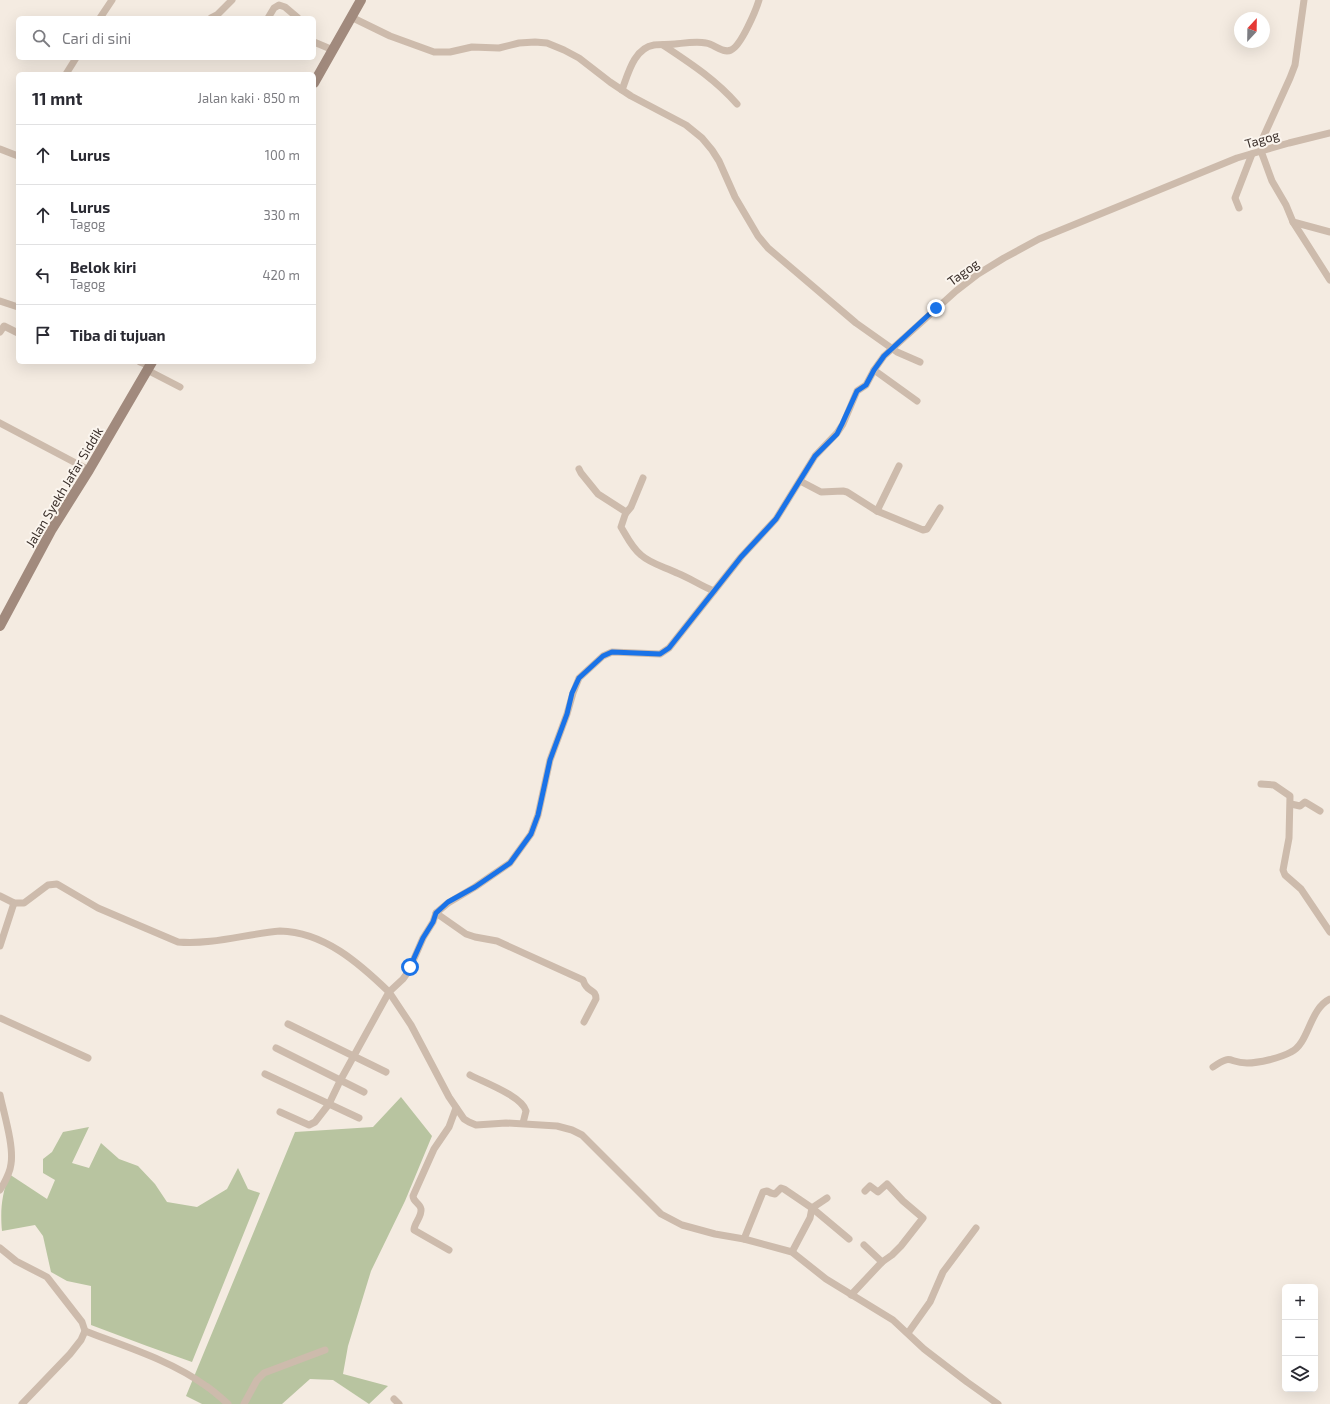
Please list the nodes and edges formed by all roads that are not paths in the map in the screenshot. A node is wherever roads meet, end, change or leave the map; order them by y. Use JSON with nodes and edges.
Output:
{"nodes":[{"id":1,"x":112,"y":0,"type":"edge"},
{"id":2,"x":232,"y":0,"type":"edge"},
{"id":3,"x":361,"y":0,"type":"edge"},
{"id":4,"x":759,"y":0,"type":"edge"},
{"id":5,"x":1304,"y":0,"type":"edge"},
{"id":6,"x":101,"y":16,"type":"edge"},
{"id":7,"x":215,"y":16,"type":"edge"},
{"id":8,"x":269,"y":16,"type":"edge"},
{"id":9,"x":296,"y":16,"type":"edge"},
{"id":10,"x":351,"y":17,"type":"junction"},
{"id":11,"x":316,"y":43,"type":"edge"},
{"id":12,"x":662,"y":45,"type":"junction"},
{"id":13,"x":333,"y":50,"type":"junction"},
{"id":14,"x":75,"y":60,"type":"edge"},
{"id":15,"x":67,"y":72,"type":"edge"},
{"id":16,"x":316,"y":80,"type":"edge"},
{"id":17,"x":622,"y":90,"type":"junction"},
{"id":18,"x":737,"y":104,"type":"dead end"},
{"id":19,"x":1330,"y":133,"type":"edge"},
{"id":20,"x":0,"y":149,"type":"edge"},
{"id":21,"x":1261,"y":151,"type":"junction"},
{"id":22,"x":1252,"y":154,"type":"junction"},
{"id":23,"x":16,"y":155,"type":"edge"},
{"id":24,"x":1240,"y":208,"type":"dead end"},
{"id":25,"x":1293,"y":222,"type":"junction"},
{"id":26,"x":1330,"y":232,"type":"edge"},
{"id":27,"x":1330,"y":280,"type":"edge"},
{"id":28,"x":0,"y":301,"type":"edge"},
{"id":29,"x":16,"y":306,"type":"edge"},
{"id":30,"x":0,"y":332,"type":"edge"},
{"id":31,"x":16,"y":332,"type":"edge"},
{"id":32,"x":892,"y":349,"type":"junction"},
{"id":33,"x":920,"y":362,"type":"dead end"},
{"id":34,"x":150,"y":366,"type":"edge"},
{"id":35,"x":874,"y":370,"type":"junction"},
{"id":36,"x":180,"y":387,"type":"dead end"},
{"id":37,"x":916,"y":401,"type":"dead end"},
{"id":38,"x":0,"y":423,"type":"edge"},
{"id":39,"x":899,"y":466,"type":"dead end"},
{"id":40,"x":579,"y":469,"type":"dead end"},
{"id":41,"x":89,"y":470,"type":"junction"},
{"id":42,"x":643,"y":478,"type":"dead end"},
{"id":43,"x":800,"y":482,"type":"junction"},
{"id":44,"x":940,"y":508,"type":"dead end"},
{"id":45,"x":877,"y":511,"type":"junction"},
{"id":46,"x":626,"y":513,"type":"junction"},
{"id":47,"x":714,"y":591,"type":"junction"},
{"id":48,"x":0,"y":626,"type":"edge"},
{"id":49,"x":1261,"y":784,"type":"dead end"},
{"id":50,"x":1291,"y":804,"type":"junction"},
{"id":51,"x":1320,"y":811,"type":"dead end"},
{"id":52,"x":0,"y":896,"type":"edge"},
{"id":53,"x":14,"y":903,"type":"junction"},
{"id":54,"x":436,"y":913,"type":"junction"},
{"id":55,"x":1330,"y":932,"type":"edge"},
{"id":56,"x":0,"y":944,"type":"edge"},
{"id":57,"x":389,"y":992,"type":"junction"},
{"id":58,"x":1330,"y":999,"type":"edge"},
{"id":59,"x":0,"y":1018,"type":"edge"},
{"id":60,"x":584,"y":1022,"type":"dead end"},
{"id":61,"x":288,"y":1024,"type":"dead end"},
{"id":62,"x":276,"y":1048,"type":"dead end"},
{"id":63,"x":354,"y":1056,"type":"junction"},
{"id":64,"x":88,"y":1058,"type":"dead end"},
{"id":65,"x":1213,"y":1067,"type":"dead end"},
{"id":66,"x":386,"y":1072,"type":"dead end"},
{"id":67,"x":265,"y":1074,"type":"dead end"},
{"id":68,"x":470,"y":1075,"type":"dead end"},
{"id":69,"x":340,"y":1081,"type":"junction"},
{"id":70,"x":364,"y":1092,"type":"dead end"},
{"id":71,"x":1,"y":1100,"type":"edge"},
{"id":72,"x":329,"y":1104,"type":"junction"},
{"id":73,"x":456,"y":1108,"type":"junction"},
{"id":74,"x":280,"y":1112,"type":"dead end"},
{"id":75,"x":359,"y":1118,"type":"dead end"},
{"id":76,"x":523,"y":1123,"type":"junction"},
{"id":77,"x":3,"y":1125,"type":"edge"},
{"id":78,"x":0,"y":1190,"type":"edge"},
{"id":79,"x":865,"y":1191,"type":"dead end"},
{"id":80,"x":828,"y":1198,"type":"dead end"},
{"id":81,"x":812,"y":1208,"type":"junction"},
{"id":82,"x":976,"y":1228,"type":"dead end"},
{"id":83,"x":744,"y":1239,"type":"junction"},
{"id":84,"x":849,"y":1239,"type":"dead end"},
{"id":85,"x":864,"y":1245,"type":"dead end"},
{"id":86,"x":0,"y":1248,"type":"edge"},
{"id":87,"x":449,"y":1250,"type":"dead end"},
{"id":88,"x":792,"y":1252,"type":"junction"},
{"id":89,"x":882,"y":1262,"type":"junction"},
{"id":90,"x":851,"y":1295,"type":"junction"},
{"id":91,"x":85,"y":1331,"type":"junction"},
{"id":92,"x":908,"y":1333,"type":"junction"},
{"id":93,"x":325,"y":1350,"type":"dead end"},
{"id":94,"x":22,"y":1404,"type":"edge"},
{"id":95,"x":228,"y":1404,"type":"edge"},
{"id":96,"x":244,"y":1404,"type":"edge"},
{"id":97,"x":998,"y":1404,"type":"edge"}],
"edges":[{"from":1,"to":6,"type":"street"},
{"from":2,"to":7,"type":"street"},
{"from":3,"to":10,"type":"main road"},
{"from":4,"to":12,"type":"street"},
{"from":5,"to":21,"type":"street"},
{"from":8,"to":9,"type":"street"},
{"from":10,"to":13,"type":"main road"},
{"from":10,"to":17,"type":"street"},
{"from":11,"to":13,"type":"street"},
{"from":12,"to":17,"type":"street"},
{"from":12,"to":18,"type":"street"},
{"from":13,"to":16,"type":"main road"},
{"from":14,"to":15,"type":"street"},
{"from":17,"to":32,"type":"street"},
{"from":19,"to":21,"type":"street","name":"Tagog"},
{"from":20,"to":23,"type":"street"},
{"from":21,"to":22,"type":"street","name":"Tagog"},
{"from":21,"to":25,"type":"street"},
{"from":22,"to":24,"type":"street"},
{"from":22,"to":32,"type":"street","name":"Tagog"},
{"from":25,"to":26,"type":"street"},
{"from":25,"to":27,"type":"street"},
{"from":28,"to":29,"type":"street"},
{"from":30,"to":31,"type":"street"},
{"from":32,"to":33,"type":"street"},
{"from":32,"to":35,"type":"street","name":"Tagog"},
{"from":34,"to":36,"type":"street"},
{"from":34,"to":41,"type":"main road","name":"Jalan Syekh Jafar Siddik"},
{"from":35,"to":37,"type":"street"},
{"from":35,"to":43,"type":"street","name":"Tagog"},
{"from":38,"to":41,"type":"street"},
{"from":39,"to":45,"type":"street"},
{"from":40,"to":46,"type":"street"},
{"from":41,"to":48,"type":"main road","name":"Jalan Syekh Jafar Siddik"},
{"from":42,"to":46,"type":"street"},
{"from":43,"to":45,"type":"street"},
{"from":43,"to":47,"type":"street","name":"Tagog"},
{"from":44,"to":45,"type":"street"},
{"from":46,"to":47,"type":"street"},
{"from":47,"to":54,"type":"street","name":"Tagog"},
{"from":49,"to":50,"type":"street"},
{"from":50,"to":51,"type":"street"},
{"from":50,"to":55,"type":"street"},
{"from":52,"to":53,"type":"street"},
{"from":53,"to":56,"type":"street"},
{"from":53,"to":57,"type":"street"},
{"from":54,"to":57,"type":"street"},
{"from":54,"to":60,"type":"street"},
{"from":57,"to":63,"type":"street"},
{"from":57,"to":73,"type":"street"},
{"from":58,"to":65,"type":"street"},
{"from":59,"to":64,"type":"street"},
{"from":61,"to":63,"type":"street"},
{"from":62,"to":69,"type":"street"},
{"from":63,"to":66,"type":"street"},
{"from":63,"to":69,"type":"street"},
{"from":67,"to":72,"type":"street"},
{"from":68,"to":76,"type":"street"},
{"from":69,"to":70,"type":"street"},
{"from":69,"to":72,"type":"street"},
{"from":71,"to":77,"type":"street"},
{"from":72,"to":74,"type":"street"},
{"from":72,"to":75,"type":"street"},
{"from":73,"to":76,"type":"street"},
{"from":73,"to":87,"type":"street"},
{"from":76,"to":83,"type":"street"},
{"from":77,"to":78,"type":"street"},
{"from":79,"to":89,"type":"street"},
{"from":80,"to":81,"type":"street"},
{"from":81,"to":83,"type":"street"},
{"from":81,"to":84,"type":"street"},
{"from":81,"to":88,"type":"street"},
{"from":82,"to":92,"type":"street"},
{"from":83,"to":88,"type":"street"},
{"from":85,"to":89,"type":"street"},
{"from":86,"to":91,"type":"street"},
{"from":88,"to":90,"type":"street"},
{"from":89,"to":90,"type":"street"},
{"from":90,"to":92,"type":"street"},
{"from":91,"to":94,"type":"street"},
{"from":91,"to":95,"type":"street"},
{"from":92,"to":97,"type":"street"},
{"from":93,"to":96,"type":"street"}]}
